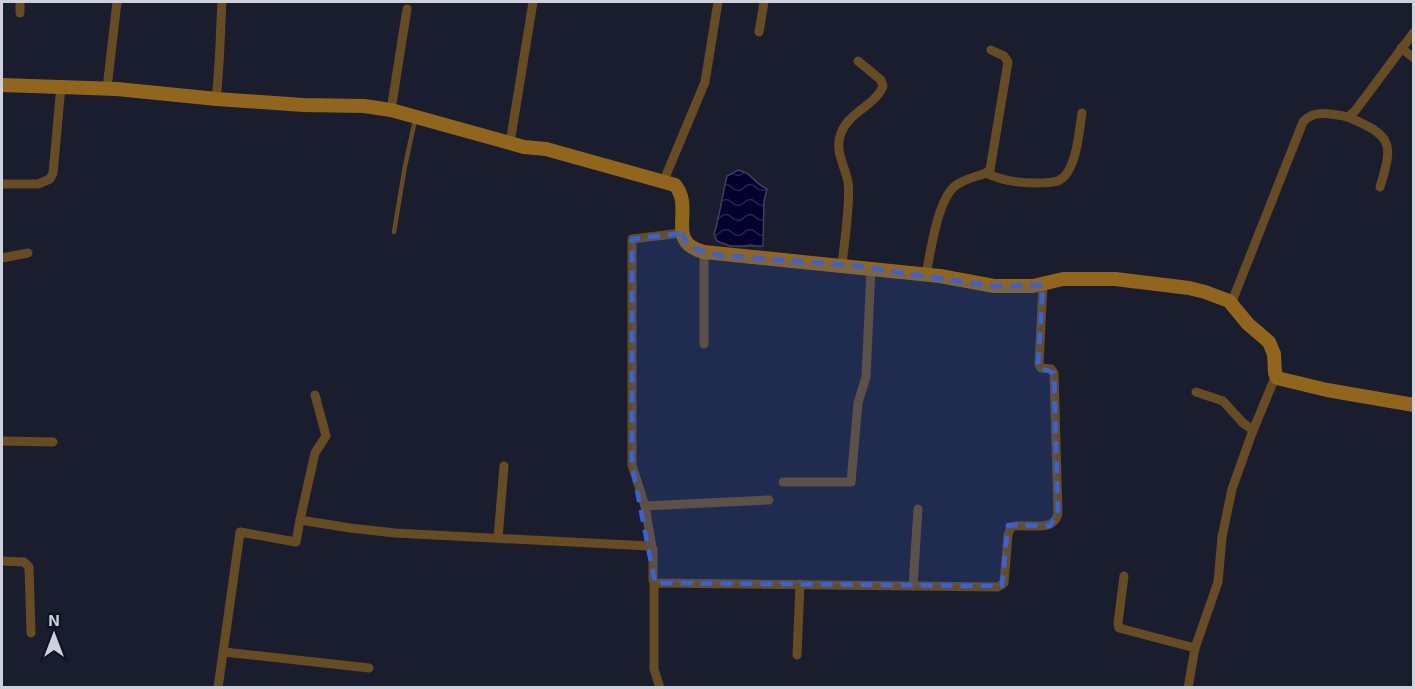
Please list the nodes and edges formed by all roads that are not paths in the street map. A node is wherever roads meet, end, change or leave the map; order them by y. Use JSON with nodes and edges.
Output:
{"nodes":[{"id":1,"x":20,"y":2,"type":"edge"},
{"id":2,"x":117,"y":2,"type":"edge"},
{"id":3,"x":222,"y":2,"type":"edge"},
{"id":4,"x":532,"y":2,"type":"edge"},
{"id":5,"x":718,"y":2,"type":"edge"},
{"id":6,"x":764,"y":2,"type":"edge"},
{"id":7,"x":407,"y":9,"type":"dead end"},
{"id":8,"x":20,"y":13,"type":"dead end"},
{"id":9,"x":759,"y":32,"type":"dead end"},
{"id":10,"x":1413,"y":32,"type":"edge"},
{"id":11,"x":1401,"y":48,"type":"junction"},
{"id":12,"x":991,"y":50,"type":"dead end"},
{"id":13,"x":1413,"y":58,"type":"edge"},
{"id":14,"x":858,"y":61,"type":"dead end"},
{"id":15,"x":2,"y":85,"type":"edge"},
{"id":16,"x":61,"y":86,"type":"junction"},
{"id":17,"x":107,"y":88,"type":"junction"},
{"id":18,"x":216,"y":99,"type":"junction"},
{"id":19,"x":391,"y":110,"type":"junction"},
{"id":20,"x":1082,"y":113,"type":"dead end"},
{"id":21,"x":416,"y":117,"type":"junction"},
{"id":22,"x":1348,"y":117,"type":"junction"},
{"id":23,"x":510,"y":143,"type":"junction"},
{"id":24,"x":986,"y":173,"type":"junction"},
{"id":25,"x":664,"y":180,"type":"junction"},
{"id":26,"x":2,"y":184,"type":"edge"},
{"id":27,"x":1380,"y":187,"type":"dead end"},
{"id":28,"x":394,"y":232,"type":"dead end"},
{"id":29,"x":682,"y":233,"type":"junction"},
{"id":30,"x":704,"y":252,"type":"junction"},
{"id":31,"x":28,"y":253,"type":"dead end"},
{"id":32,"x":2,"y":258,"type":"edge"},
{"id":33,"x":842,"y":265,"type":"junction"},
{"id":34,"x":872,"y":268,"type":"junction"},
{"id":35,"x":926,"y":274,"type":"junction"},
{"id":36,"x":1043,"y":285,"type":"junction"},
{"id":37,"x":1231,"y":304,"type":"junction"},
{"id":38,"x":704,"y":344,"type":"dead end"},
{"id":39,"x":1276,"y":375,"type":"junction"},
{"id":40,"x":1196,"y":392,"type":"dead end"},
{"id":41,"x":315,"y":395,"type":"dead end"},
{"id":42,"x":1413,"y":405,"type":"edge"},
{"id":43,"x":1253,"y":430,"type":"junction"},
{"id":44,"x":2,"y":441,"type":"edge"},
{"id":45,"x":53,"y":442,"type":"dead end"},
{"id":46,"x":504,"y":466,"type":"dead end"},
{"id":47,"x":783,"y":482,"type":"dead end"},
{"id":48,"x":769,"y":500,"type":"dead end"},
{"id":49,"x":645,"y":506,"type":"junction"},
{"id":50,"x":918,"y":509,"type":"dead end"},
{"id":51,"x":300,"y":520,"type":"junction"},
{"id":52,"x":498,"y":538,"type":"junction"},
{"id":53,"x":652,"y":548,"type":"junction"},
{"id":54,"x":2,"y":561,"type":"edge"},
{"id":55,"x":1124,"y":576,"type":"dead end"},
{"id":56,"x":654,"y":582,"type":"junction"},
{"id":57,"x":800,"y":584,"type":"junction"},
{"id":58,"x":913,"y":586,"type":"junction"},
{"id":59,"x":31,"y":633,"type":"dead end"},
{"id":60,"x":1195,"y":648,"type":"junction"},
{"id":61,"x":224,"y":652,"type":"junction"},
{"id":62,"x":797,"y":655,"type":"dead end"},
{"id":63,"x":369,"y":668,"type":"dead end"},
{"id":64,"x":218,"y":687,"type":"edge"},
{"id":65,"x":660,"y":687,"type":"edge"},
{"id":66,"x":1188,"y":687,"type":"edge"}],
"edges":[{"from":1,"to":8,"type":"street"},
{"from":2,"to":17,"type":"street"},
{"from":3,"to":18,"type":"street"},
{"from":4,"to":23,"type":"street"},
{"from":5,"to":25,"type":"street"},
{"from":6,"to":9,"type":"street"},
{"from":7,"to":19,"type":"street"},
{"from":10,"to":11,"type":"street"},
{"from":11,"to":13,"type":"street"},
{"from":11,"to":22,"type":"street"},
{"from":12,"to":24,"type":"street"},
{"from":14,"to":33,"type":"street"},
{"from":15,"to":16,"type":"main road"},
{"from":16,"to":17,"type":"main road"},
{"from":16,"to":26,"type":"street"},
{"from":17,"to":18,"type":"main road"},
{"from":18,"to":19,"type":"main road"},
{"from":19,"to":21,"type":"main road"},
{"from":20,"to":24,"type":"street"},
{"from":21,"to":23,"type":"main road"},
{"from":21,"to":28,"type":"lane"},
{"from":22,"to":27,"type":"street"},
{"from":22,"to":37,"type":"street"},
{"from":23,"to":25,"type":"main road"},
{"from":24,"to":35,"type":"street"},
{"from":25,"to":29,"type":"main road"},
{"from":29,"to":30,"type":"main road"},
{"from":29,"to":49,"type":"street"},
{"from":30,"to":33,"type":"main road"},
{"from":30,"to":38,"type":"street"},
{"from":31,"to":32,"type":"street"},
{"from":33,"to":34,"type":"main road"},
{"from":34,"to":35,"type":"main road"},
{"from":34,"to":47,"type":"street"},
{"from":35,"to":36,"type":"main road"},
{"from":36,"to":37,"type":"main road"},
{"from":36,"to":58,"type":"street"},
{"from":37,"to":39,"type":"main road"},
{"from":39,"to":42,"type":"main road"},
{"from":39,"to":43,"type":"street"},
{"from":40,"to":43,"type":"street"},
{"from":41,"to":51,"type":"street"},
{"from":43,"to":60,"type":"street"},
{"from":44,"to":45,"type":"street"},
{"from":46,"to":52,"type":"street"},
{"from":48,"to":49,"type":"street"},
{"from":49,"to":53,"type":"street"},
{"from":50,"to":58,"type":"street"},
{"from":51,"to":52,"type":"street"},
{"from":51,"to":61,"type":"street"},
{"from":52,"to":53,"type":"street"},
{"from":53,"to":56,"type":"street"},
{"from":54,"to":59,"type":"street"},
{"from":55,"to":60,"type":"street"},
{"from":56,"to":57,"type":"street"},
{"from":56,"to":65,"type":"street"},
{"from":57,"to":58,"type":"street"},
{"from":57,"to":62,"type":"street"},
{"from":60,"to":66,"type":"street"},
{"from":61,"to":63,"type":"street"},
{"from":61,"to":64,"type":"street"}]}
